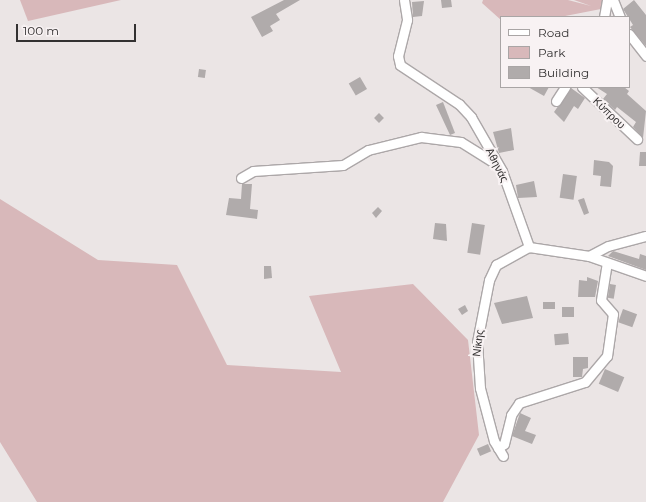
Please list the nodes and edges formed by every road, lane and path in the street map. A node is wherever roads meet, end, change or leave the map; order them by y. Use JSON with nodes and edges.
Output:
{"nodes":[{"id":1,"x":404,"y":0,"type":"edge"},
{"id":2,"x":607,"y":0,"type":"edge"},
{"id":3,"x":614,"y":0,"type":"edge"},
{"id":4,"x":604,"y":16,"type":"edge"},
{"id":5,"x":620,"y":16,"type":"edge"},
{"id":6,"x":630,"y":35,"type":"edge"},
{"id":7,"x":646,"y":56,"type":"edge"},
{"id":8,"x":564,"y":88,"type":"edge"},
{"id":9,"x":583,"y":88,"type":"edge"},
{"id":10,"x":556,"y":101,"type":"dead end"},
{"id":11,"x":637,"y":139,"type":"dead end"},
{"id":12,"x":502,"y":171,"type":"junction"},
{"id":13,"x":241,"y":178,"type":"dead end"},
{"id":14,"x":646,"y":236,"type":"edge"},
{"id":15,"x":529,"y":247,"type":"junction"},
{"id":16,"x":588,"y":256,"type":"junction"},
{"id":17,"x":607,"y":264,"type":"junction"},
{"id":18,"x":646,"y":276,"type":"edge"}],
"edges":[{"from":1,"to":12,"type":"street","name":"Αθηνάς"},
{"from":2,"to":4,"type":"street"},
{"from":3,"to":5,"type":"street"},
{"from":6,"to":7,"type":"street"},
{"from":8,"to":10,"type":"street"},
{"from":9,"to":11,"type":"street","name":"Κύπρου"},
{"from":12,"to":13,"type":"street"},
{"from":12,"to":15,"type":"street","name":"Αθηνάς"},
{"from":14,"to":16,"type":"street"},
{"from":15,"to":16,"type":"street"},
{"from":15,"to":17,"type":"street","name":"Νίκης"},
{"from":16,"to":17,"type":"street"},
{"from":17,"to":18,"type":"street"}]}
